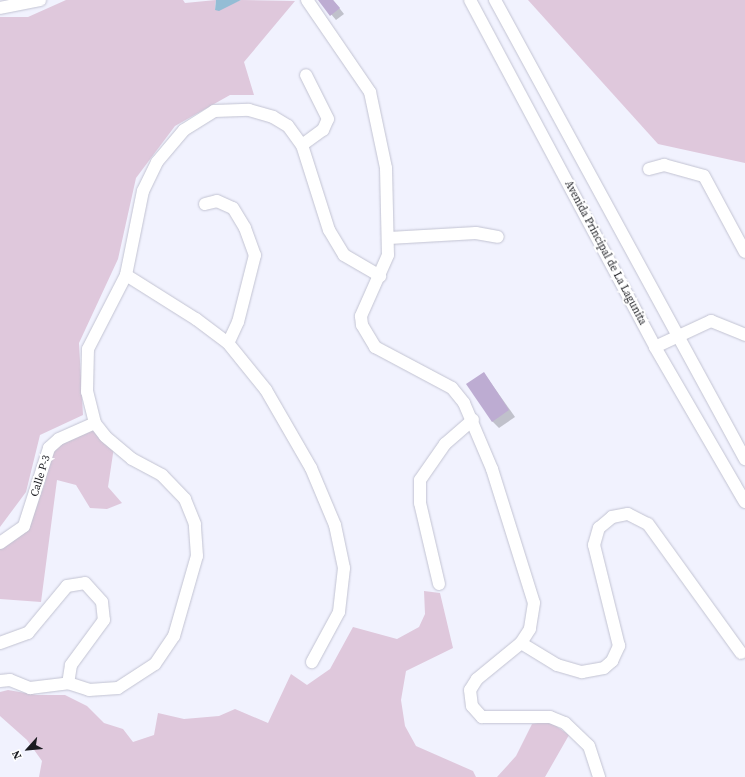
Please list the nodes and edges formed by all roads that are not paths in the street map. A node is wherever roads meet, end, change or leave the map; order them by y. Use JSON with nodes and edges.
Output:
{"nodes":[{"id":1,"x":40,"y":0,"type":"edge"},
{"id":2,"x":307,"y":0,"type":"edge"},
{"id":3,"x":470,"y":0,"type":"edge"},
{"id":4,"x":495,"y":0,"type":"edge"},
{"id":5,"x":21,"y":2,"type":"edge"},
{"id":6,"x":0,"y":8,"type":"edge"},
{"id":7,"x":306,"y":75,"type":"dead end"},
{"id":8,"x":302,"y":145,"type":"junction"},
{"id":9,"x":649,"y":169,"type":"dead end"},
{"id":10,"x":205,"y":204,"type":"dead end"},
{"id":11,"x":498,"y":237,"type":"dead end"},
{"id":12,"x":389,"y":238,"type":"junction"},
{"id":13,"x":745,"y":252,"type":"edge"},
{"id":14,"x":126,"y":276,"type":"junction"},
{"id":15,"x":380,"y":276,"type":"junction"},
{"id":16,"x":745,"y":335,"type":"edge"},
{"id":17,"x":676,"y":336,"type":"junction"},
{"id":18,"x":228,"y":344,"type":"junction"},
{"id":19,"x":655,"y":347,"type":"junction"},
{"id":20,"x":473,"y":420,"type":"junction"},
{"id":21,"x":95,"y":423,"type":"junction"},
{"id":22,"x":745,"y":459,"type":"edge"},
{"id":23,"x":745,"y":502,"type":"edge"},
{"id":24,"x":0,"y":543,"type":"edge"},
{"id":25,"x":439,"y":584,"type":"dead end"},
{"id":26,"x":0,"y":643,"type":"edge"},
{"id":27,"x":521,"y":643,"type":"junction"},
{"id":28,"x":741,"y":653,"type":"dead end"},
{"id":29,"x":312,"y":662,"type":"dead end"},
{"id":30,"x":0,"y":681,"type":"edge"},
{"id":31,"x":68,"y":683,"type":"junction"},
{"id":32,"x":599,"y":777,"type":"edge"}],
"edges":[{"from":1,"to":5,"type":"street"},
{"from":2,"to":12,"type":"street"},
{"from":3,"to":19,"type":"street","name":"Avenida Principal de La Lagunita"},
{"from":4,"to":17,"type":"street","name":"Avenida Principal de La Lagunita"},
{"from":5,"to":6,"type":"street"},
{"from":7,"to":8,"type":"street"},
{"from":8,"to":14,"type":"street"},
{"from":8,"to":15,"type":"street"},
{"from":9,"to":13,"type":"street"},
{"from":10,"to":18,"type":"street"},
{"from":11,"to":12,"type":"street"},
{"from":12,"to":15,"type":"street"},
{"from":14,"to":18,"type":"street"},
{"from":14,"to":21,"type":"street"},
{"from":15,"to":20,"type":"street"},
{"from":16,"to":17,"type":"street"},
{"from":17,"to":19,"type":"street"},
{"from":17,"to":22,"type":"street","name":"Avenida Principal de La Lagunita"},
{"from":18,"to":29,"type":"street"},
{"from":19,"to":23,"type":"street","name":"Avenida Principal de La Lagunita"},
{"from":20,"to":25,"type":"street"},
{"from":20,"to":27,"type":"street"},
{"from":21,"to":24,"type":"street","name":"Calle P-3"},
{"from":21,"to":31,"type":"street"},
{"from":26,"to":31,"type":"street"},
{"from":27,"to":28,"type":"street"},
{"from":27,"to":32,"type":"street"},
{"from":30,"to":31,"type":"street"}]}
